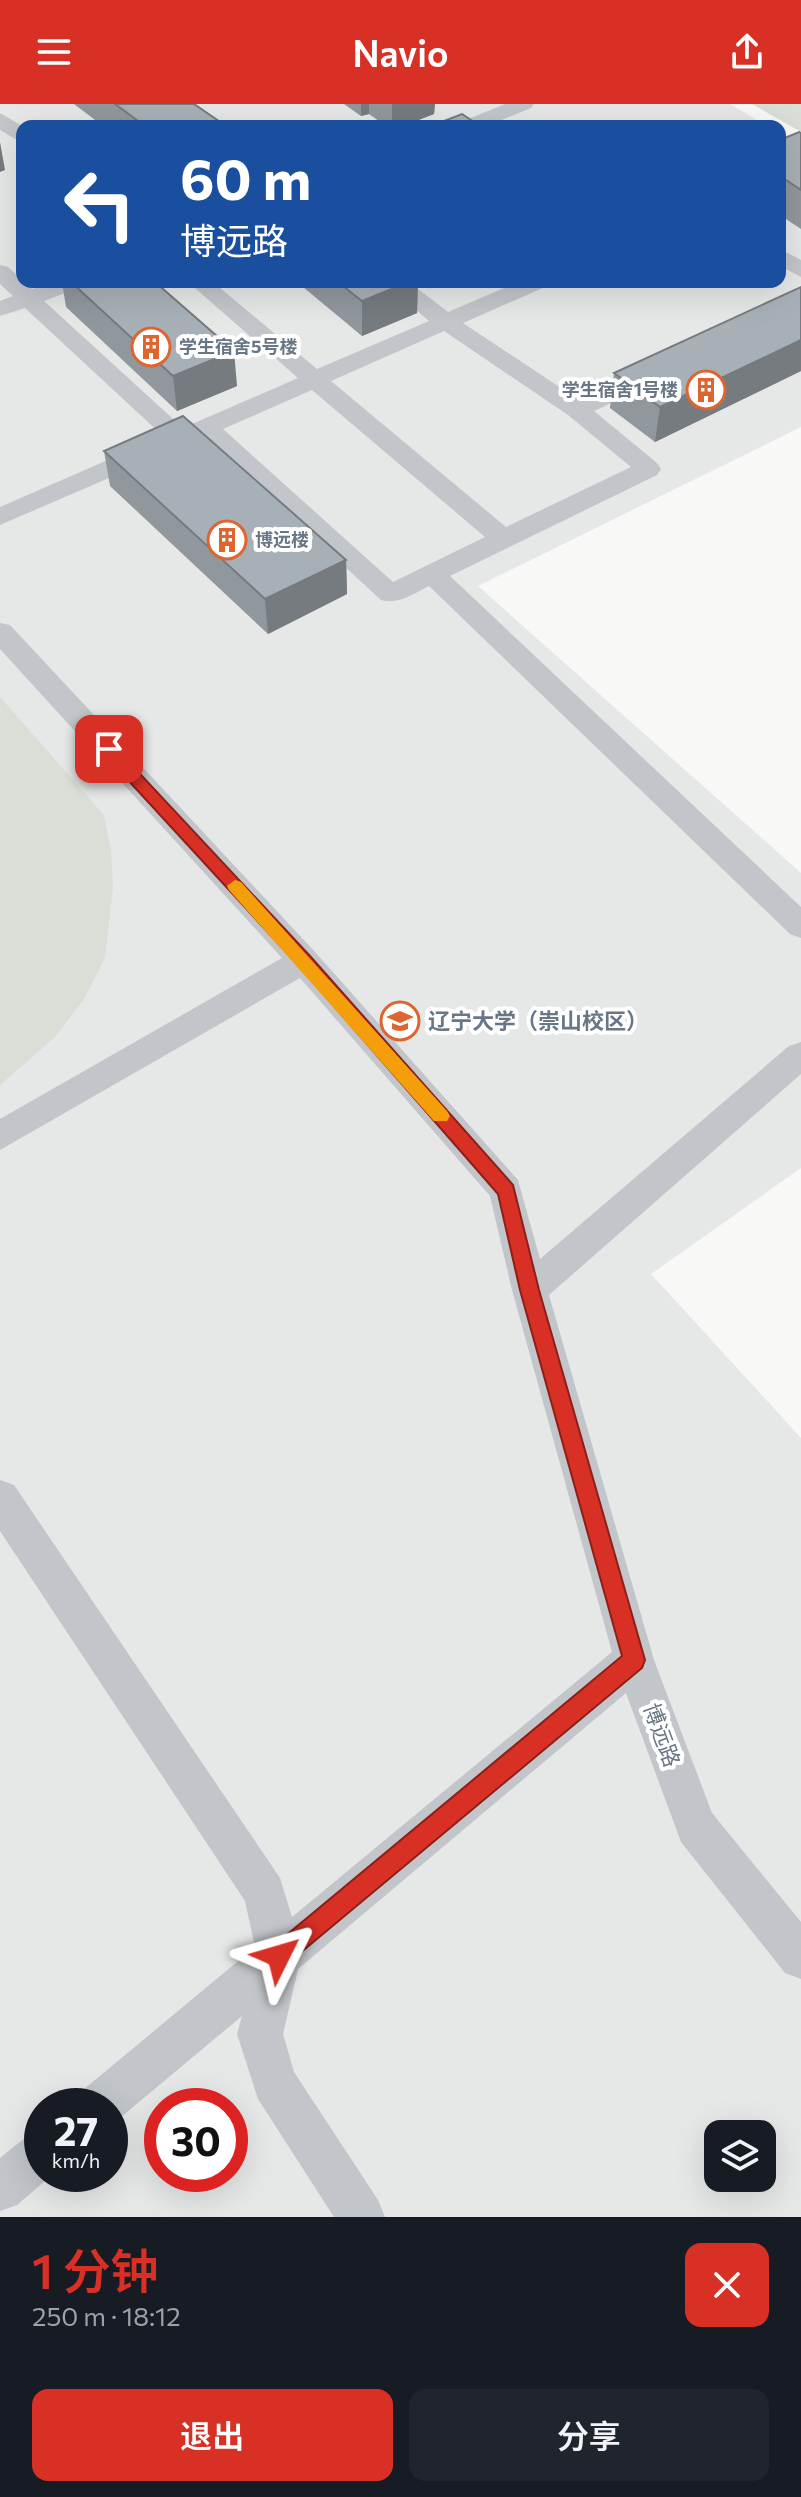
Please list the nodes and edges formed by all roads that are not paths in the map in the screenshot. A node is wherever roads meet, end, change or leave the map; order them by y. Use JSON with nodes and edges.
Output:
{"nodes":[{"id":1,"x":524,"y":104,"type":"edge"},
{"id":2,"x":0,"y":119,"type":"edge"},
{"id":3,"x":483,"y":120,"type":"edge"},
{"id":4,"x":16,"y":132,"type":"edge"},
{"id":5,"x":0,"y":272,"type":"edge"},
{"id":6,"x":16,"y":287,"type":"edge"},
{"id":7,"x":17,"y":288,"type":"edge"},
{"id":8,"x":57,"y":288,"type":"edge"},
{"id":9,"x":206,"y":288,"type":"edge"},
{"id":10,"x":403,"y":288,"type":"edge"},
{"id":11,"x":523,"y":288,"type":"edge"},
{"id":12,"x":29,"y":299,"type":"junction"},
{"id":13,"x":0,"y":309,"type":"edge"},
{"id":14,"x":675,"y":365,"type":"edge"},
{"id":15,"x":577,"y":410,"type":"junction"},
{"id":16,"x":206,"y":426,"type":"junction"},
{"id":17,"x":179,"y":438,"type":"junction"},
{"id":18,"x":0,"y":517,"type":"edge"},
{"id":19,"x":502,"y":538,"type":"junction"},
{"id":20,"x":431,"y":573,"type":"junction"},
{"id":21,"x":0,"y":632,"type":"edge"},
{"id":22,"x":801,"y":926,"type":"edge"},
{"id":23,"x":304,"y":961,"type":"junction"},
{"id":24,"x":801,"y":1055,"type":"edge"},
{"id":25,"x":0,"y":1136,"type":"edge"},
{"id":26,"x":530,"y":1290,"type":"junction"},
{"id":27,"x":0,"y":1498,"type":"edge"},
{"id":28,"x":634,"y":1660,"type":"junction"},
{"id":29,"x":279,"y":1956,"type":"junction"},
{"id":30,"x":801,"y":1957,"type":"edge"},
{"id":31,"x":121,"y":2088,"type":"edge"},
{"id":32,"x":24,"y":2168,"type":"edge"},
{"id":33,"x":0,"y":2188,"type":"edge"},
{"id":34,"x":361,"y":2217,"type":"edge"}],
"edges":[{"from":1,"to":3,"type":"street"},
{"from":2,"to":4,"type":"street"},
{"from":5,"to":6,"type":"street"},
{"from":7,"to":12,"type":"street"},
{"from":8,"to":12,"type":"street"},
{"from":9,"to":19,"type":"street"},
{"from":10,"to":15,"type":"street"},
{"from":11,"to":16,"type":"street"},
{"from":12,"to":13,"type":"street"},
{"from":12,"to":17,"type":"street"},
{"from":14,"to":15,"type":"street"},
{"from":15,"to":19,"type":"street"},
{"from":16,"to":17,"type":"street"},
{"from":16,"to":20,"type":"street"},
{"from":17,"to":18,"type":"street"},
{"from":19,"to":20,"type":"street"},
{"from":20,"to":22,"type":"street"},
{"from":21,"to":23,"type":"street","name":"博远路"},
{"from":23,"to":25,"type":"street"},
{"from":23,"to":26,"type":"street","name":"博远路"},
{"from":24,"to":26,"type":"street"},
{"from":26,"to":28,"type":"street","name":"博远路"},
{"from":27,"to":29,"type":"street"},
{"from":28,"to":29,"type":"street"},
{"from":28,"to":30,"type":"street","name":"博远路"},
{"from":29,"to":31,"type":"street"},
{"from":29,"to":34,"type":"street"},
{"from":32,"to":33,"type":"street"}]}
